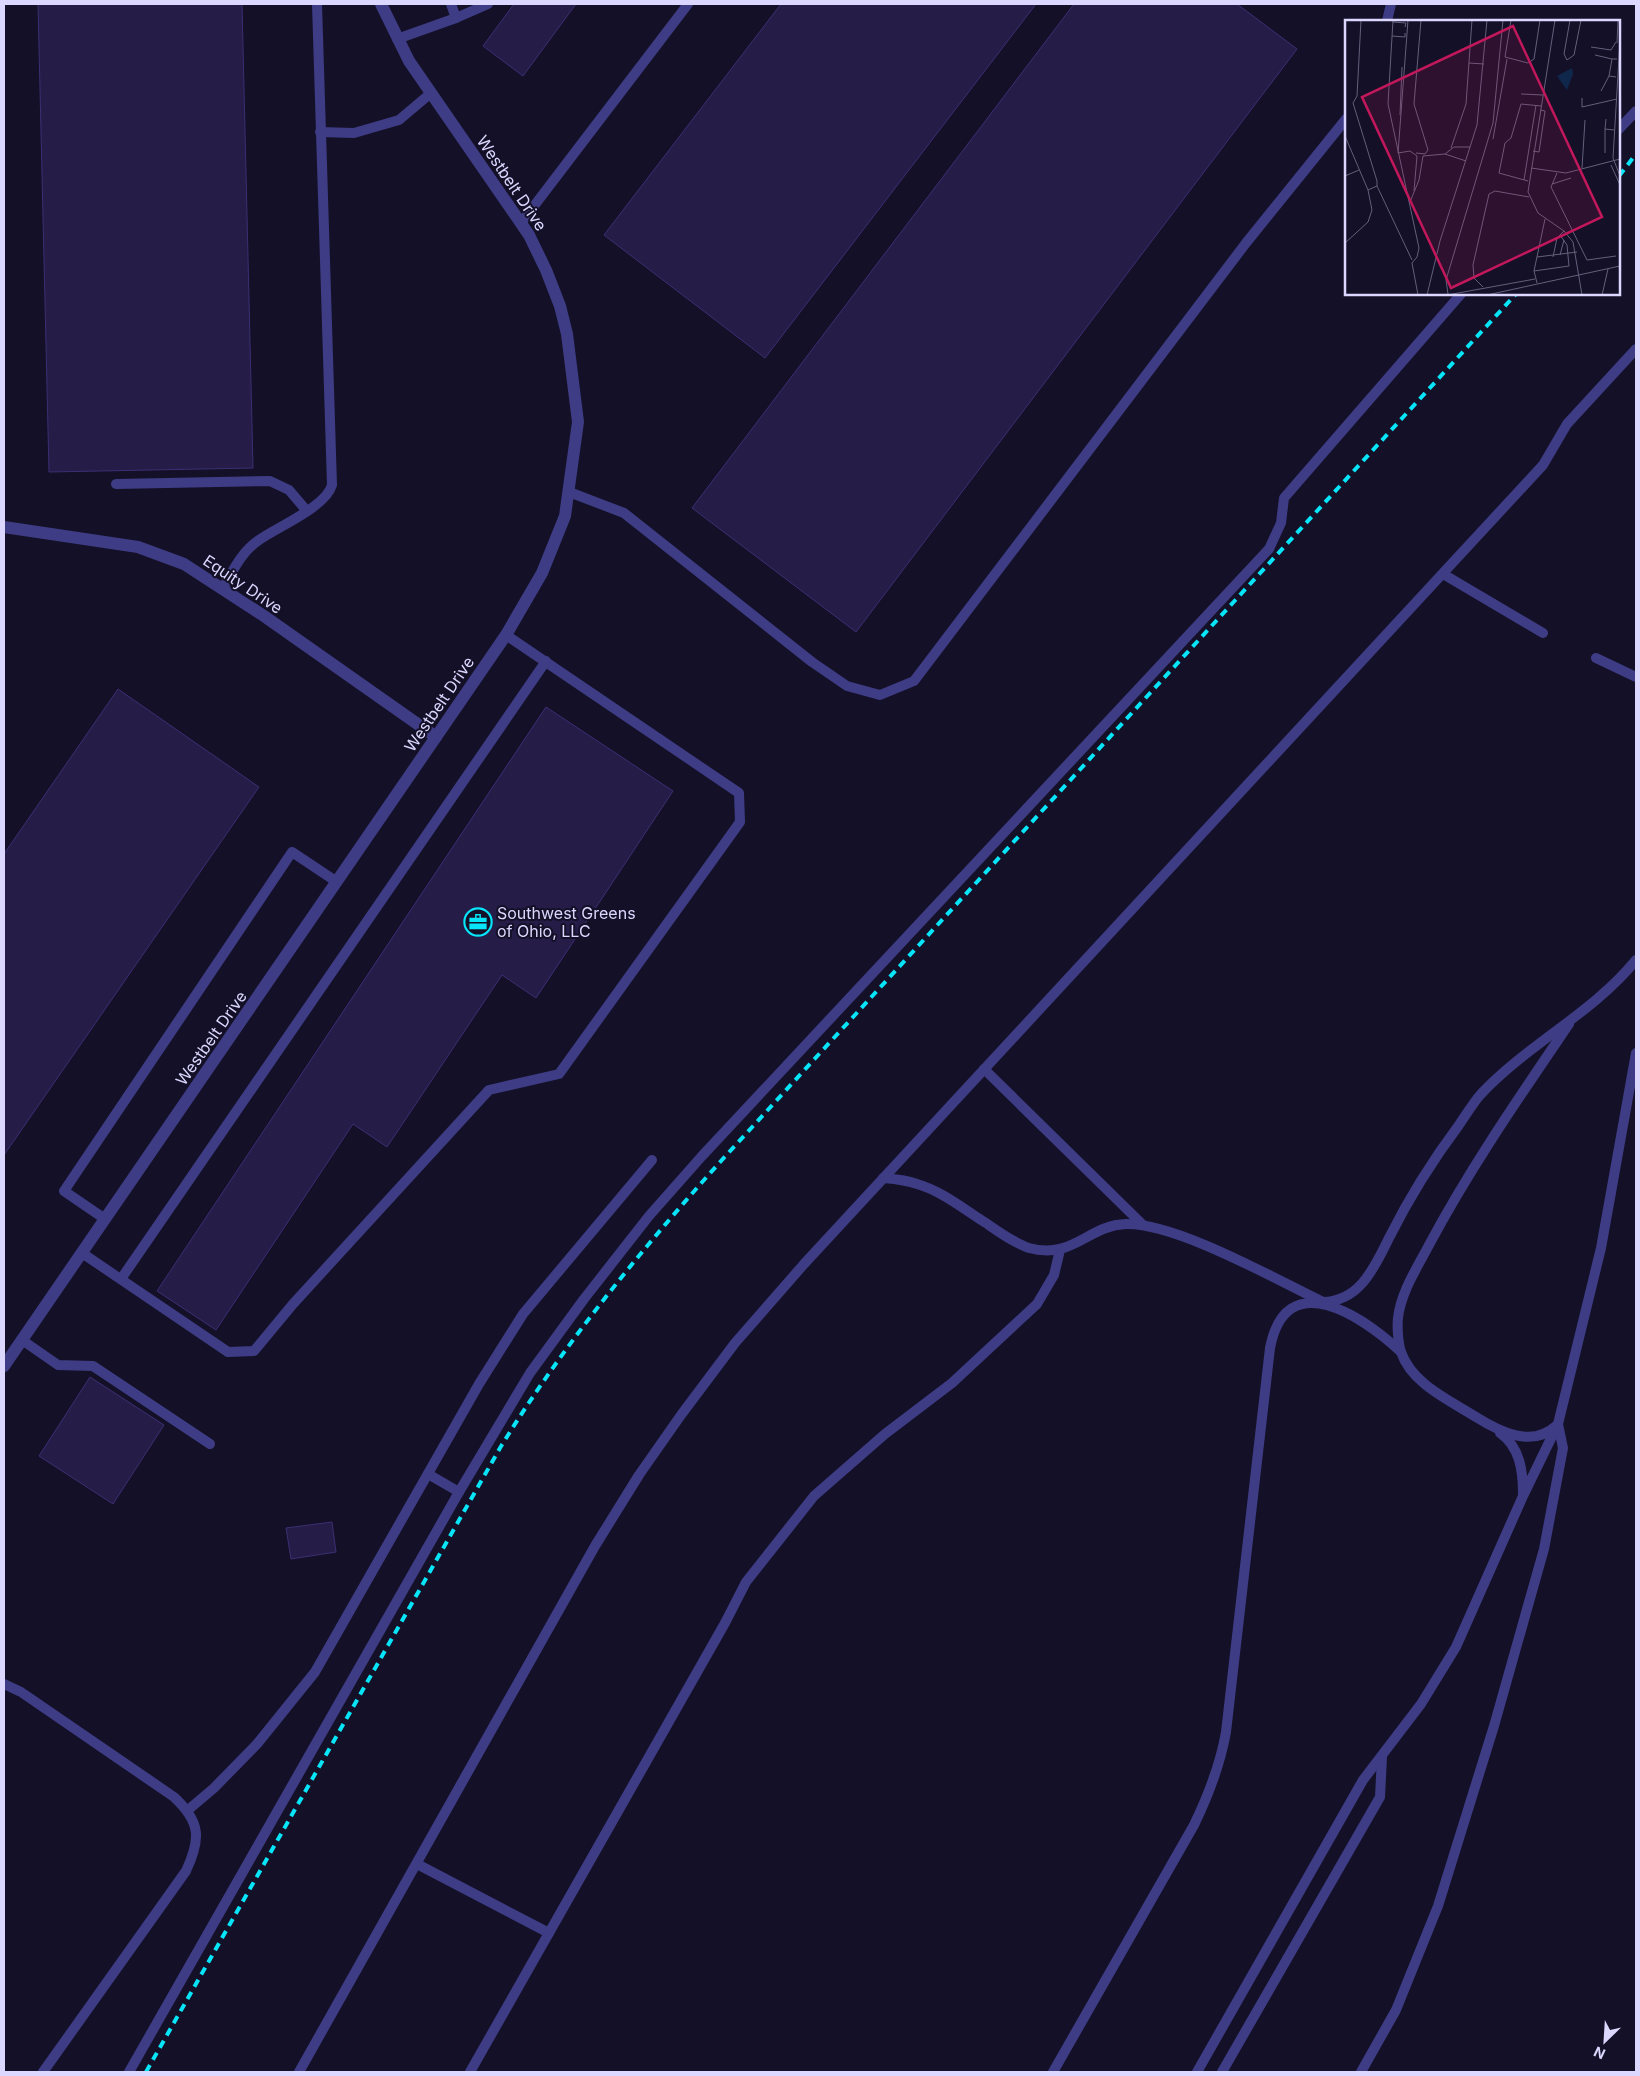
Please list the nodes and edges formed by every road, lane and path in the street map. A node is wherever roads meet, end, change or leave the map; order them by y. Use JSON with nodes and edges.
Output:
{"nodes":[{"id":1,"x":317,"y":4,"type":"edge"},
{"id":2,"x":381,"y":4,"type":"edge"},
{"id":3,"x":451,"y":4,"type":"edge"},
{"id":4,"x":488,"y":4,"type":"edge"},
{"id":5,"x":688,"y":4,"type":"edge"},
{"id":6,"x":1391,"y":4,"type":"edge"},
{"id":7,"x":456,"y":18,"type":"junction"},
{"id":8,"x":1387,"y":20,"type":"edge"},
{"id":9,"x":397,"y":39,"type":"junction"},
{"id":10,"x":431,"y":93,"type":"junction"},
{"id":11,"x":1636,"y":111,"type":"edge"},
{"id":12,"x":1345,"y":120,"type":"edge"},
{"id":13,"x":1620,"y":128,"type":"edge"},
{"id":14,"x":320,"y":132,"type":"junction"},
{"id":15,"x":521,"y":223,"type":"junction"},
{"id":16,"x":1460,"y":295,"type":"edge"},
{"id":17,"x":1636,"y":349,"type":"edge"},
{"id":18,"x":116,"y":484,"type":"dead end"},
{"id":19,"x":569,"y":492,"type":"junction"},
{"id":20,"x":306,"y":510,"type":"junction"},
{"id":21,"x":4,"y":528,"type":"edge"},
{"id":22,"x":1443,"y":574,"type":"junction"},
{"id":23,"x":222,"y":589,"type":"junction"},
{"id":24,"x":1543,"y":633,"type":"dead end"},
{"id":25,"x":506,"y":635,"type":"junction"},
{"id":26,"x":1596,"y":658,"type":"dead end"},
{"id":27,"x":546,"y":661,"type":"junction"},
{"id":28,"x":1636,"y":677,"type":"edge"},
{"id":29,"x":436,"y":736,"type":"junction"},
{"id":30,"x":337,"y":882,"type":"junction"},
{"id":31,"x":1636,"y":960,"type":"edge"},
{"id":32,"x":1574,"y":1016,"type":"junction"},
{"id":33,"x":1636,"y":1053,"type":"edge"},
{"id":34,"x":984,"y":1069,"type":"junction"},
{"id":35,"x":652,"y":1160,"type":"dead end"},
{"id":36,"x":883,"y":1178,"type":"junction"},
{"id":37,"x":106,"y":1219,"type":"junction"},
{"id":38,"x":1142,"y":1224,"type":"junction"},
{"id":39,"x":1060,"y":1250,"type":"junction"},
{"id":40,"x":82,"y":1253,"type":"junction"},
{"id":41,"x":121,"y":1279,"type":"junction"},
{"id":42,"x":1323,"y":1302,"type":"junction"},
{"id":43,"x":22,"y":1340,"type":"junction"},
{"id":44,"x":1400,"y":1351,"type":"junction"},
{"id":45,"x":4,"y":1366,"type":"edge"},
{"id":46,"x":1487,"y":1424,"type":"junction"},
{"id":47,"x":1558,"y":1424,"type":"junction"},
{"id":48,"x":210,"y":1444,"type":"dead end"},
{"id":49,"x":428,"y":1474,"type":"junction"},
{"id":50,"x":459,"y":1492,"type":"junction"},
{"id":51,"x":1523,"y":1496,"type":"junction"},
{"id":52,"x":4,"y":1684,"type":"edge"},
{"id":53,"x":1382,"y":1757,"type":"junction"},
{"id":54,"x":188,"y":1810,"type":"junction"},
{"id":55,"x":417,"y":1864,"type":"junction"},
{"id":56,"x":548,"y":1933,"type":"junction"},
{"id":57,"x":43,"y":2072,"type":"edge"},
{"id":58,"x":129,"y":2072,"type":"edge"},
{"id":59,"x":299,"y":2072,"type":"edge"},
{"id":60,"x":470,"y":2072,"type":"edge"},
{"id":61,"x":1053,"y":2072,"type":"edge"},
{"id":62,"x":1197,"y":2072,"type":"edge"},
{"id":63,"x":1222,"y":2072,"type":"edge"},
{"id":64,"x":1361,"y":2072,"type":"edge"}],
"edges":[{"from":1,"to":14,"type":"lane"},
{"from":2,"to":9,"type":"street","name":"Westbelt Drive"},
{"from":3,"to":7,"type":"lane"},
{"from":4,"to":7,"type":"lane"},
{"from":5,"to":15,"type":"lane"},
{"from":6,"to":8,"type":"lane"},
{"from":7,"to":9,"type":"lane"},
{"from":9,"to":10,"type":"street","name":"Westbelt Drive"},
{"from":10,"to":14,"type":"lane"},
{"from":10,"to":15,"type":"street","name":"Westbelt Drive"},
{"from":11,"to":13,"type":"lane"},
{"from":12,"to":19,"type":"lane"},
{"from":14,"to":20,"type":"lane"},
{"from":15,"to":19,"type":"street","name":"Westbelt Drive"},
{"from":16,"to":50,"type":"lane"},
{"from":17,"to":22,"type":"lane"},
{"from":18,"to":20,"type":"lane"},
{"from":19,"to":25,"type":"street","name":"Westbelt Drive"},
{"from":20,"to":23,"type":"lane"},
{"from":21,"to":23,"type":"street","name":"Equity Drive"},
{"from":22,"to":24,"type":"lane"},
{"from":22,"to":34,"type":"lane"},
{"from":23,"to":29,"type":"street","name":"Equity Drive"},
{"from":25,"to":27,"type":"lane"},
{"from":25,"to":29,"type":"street","name":"Westbelt Drive"},
{"from":26,"to":28,"type":"lane"},
{"from":27,"to":41,"type":"lane"},
{"from":27,"to":41,"type":"lane"},
{"from":29,"to":30,"type":"street","name":"Westbelt Drive"},
{"from":30,"to":37,"type":"street","name":"Westbelt Drive"},
{"from":30,"to":37,"type":"lane"},
{"from":31,"to":32,"type":"lane"},
{"from":32,"to":42,"type":"lane"},
{"from":32,"to":44,"type":"lane"},
{"from":33,"to":47,"type":"lane"},
{"from":34,"to":36,"type":"lane"},
{"from":34,"to":38,"type":"lane"},
{"from":35,"to":49,"type":"lane"},
{"from":36,"to":39,"type":"lane"},
{"from":36,"to":55,"type":"lane"},
{"from":37,"to":40,"type":"street","name":"Westbelt Drive"},
{"from":38,"to":39,"type":"lane"},
{"from":38,"to":42,"type":"lane"},
{"from":39,"to":56,"type":"lane"},
{"from":40,"to":41,"type":"lane"},
{"from":40,"to":43,"type":"street","name":"Westbelt Drive"},
{"from":42,"to":44,"type":"lane"},
{"from":42,"to":61,"type":"lane"},
{"from":43,"to":45,"type":"street","name":"Westbelt Drive"},
{"from":43,"to":48,"type":"lane"},
{"from":44,"to":46,"type":"lane"},
{"from":46,"to":47,"type":"lane"},
{"from":46,"to":51,"type":"lane"},
{"from":47,"to":51,"type":"lane"},
{"from":47,"to":64,"type":"lane"},
{"from":49,"to":50,"type":"lane"},
{"from":49,"to":54,"type":"lane"},
{"from":50,"to":58,"type":"lane"},
{"from":51,"to":53,"type":"lane"},
{"from":52,"to":54,"type":"lane"},
{"from":53,"to":62,"type":"lane"},
{"from":53,"to":63,"type":"lane"},
{"from":54,"to":57,"type":"lane"},
{"from":55,"to":56,"type":"lane"},
{"from":55,"to":59,"type":"lane"},
{"from":56,"to":60,"type":"lane"}]}
